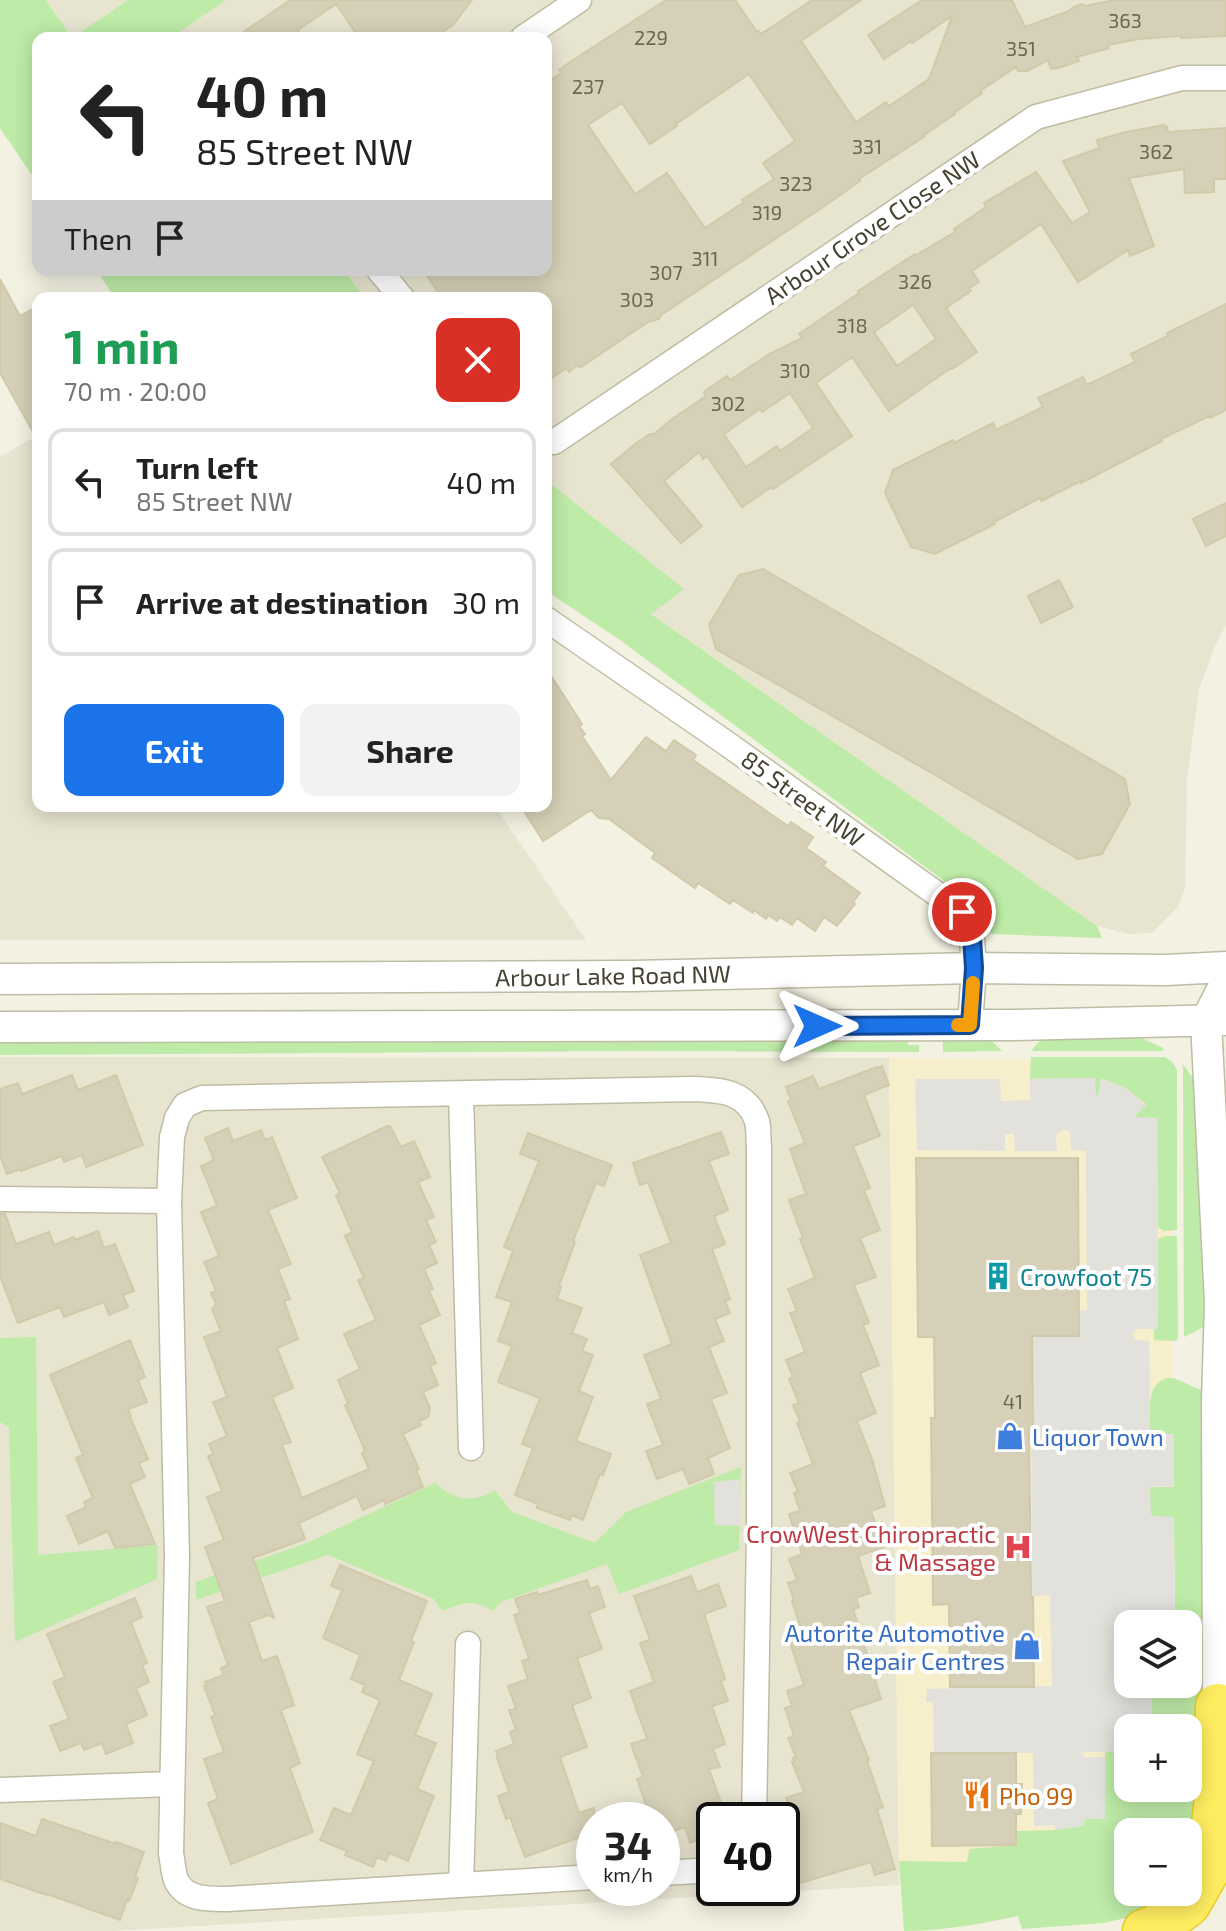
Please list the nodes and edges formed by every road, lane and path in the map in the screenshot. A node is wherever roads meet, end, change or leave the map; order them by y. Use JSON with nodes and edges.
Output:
{"nodes":[{"id":1,"x":579,"y":0,"type":"edge"},
{"id":2,"x":532,"y":32,"type":"edge"},
{"id":3,"x":1226,"y":78,"type":"edge"},
{"id":4,"x":384,"y":276,"type":"edge"},
{"id":5,"x":397,"y":292,"type":"edge"},
{"id":6,"x":552,"y":441,"type":"edge"},
{"id":7,"x":552,"y":623,"type":"edge"},
{"id":8,"x":1226,"y":967,"type":"edge"},
{"id":9,"x":974,"y":968,"type":"junction"},
{"id":10,"x":0,"y":979,"type":"edge"},
{"id":11,"x":1226,"y":982,"type":"edge"},
{"id":12,"x":1216,"y":1020,"type":"edge"},
{"id":13,"x":970,"y":1025,"type":"junction"},
{"id":14,"x":0,"y":1027,"type":"edge"},
{"id":15,"x":461,"y":1094,"type":"junction"},
{"id":16,"x":0,"y":1199,"type":"edge"},
{"id":17,"x":169,"y":1201,"type":"junction"},
{"id":18,"x":471,"y":1448,"type":"dead end"},
{"id":19,"x":468,"y":1644,"type":"dead end"},
{"id":20,"x":1218,"y":1706,"type":"joint"},
{"id":21,"x":172,"y":1784,"type":"junction"},
{"id":22,"x":0,"y":1790,"type":"edge"},
{"id":23,"x":754,"y":1802,"type":"edge"},
{"id":24,"x":576,"y":1878,"type":"edge"},
{"id":25,"x":461,"y":1885,"type":"junction"},
{"id":26,"x":1145,"y":1931,"type":"edge"}],
"edges":[{"from":1,"to":2,"type":"street"},
{"from":3,"to":6,"type":"street","name":"Arbour Grove Close NW"},
{"from":4,"to":5,"type":"street"},
{"from":7,"to":9,"type":"street","name":"85 Street NW"},
{"from":8,"to":9,"type":"street","name":"Arbour Lake Road NW"},
{"from":9,"to":10,"type":"street","name":"Arbour Lake Road NW"},
{"from":9,"to":13,"type":"street","name":"85 Street NW"},
{"from":11,"to":12,"type":"street"},
{"from":12,"to":13,"type":"street","name":"Arbour Lake Road NW"},
{"from":12,"to":20,"type":"street"},
{"from":13,"to":14,"type":"street","name":"Arbour Lake Road NW"},
{"from":15,"to":17,"type":"street"},
{"from":15,"to":18,"type":"street"},
{"from":15,"to":23,"type":"street"},
{"from":16,"to":17,"type":"street"},
{"from":17,"to":21,"type":"street"},
{"from":19,"to":25,"type":"street"},
{"from":20,"to":26,"type":"highway"},
{"from":21,"to":22,"type":"street"},
{"from":21,"to":25,"type":"street"},
{"from":24,"to":25,"type":"street"}]}
